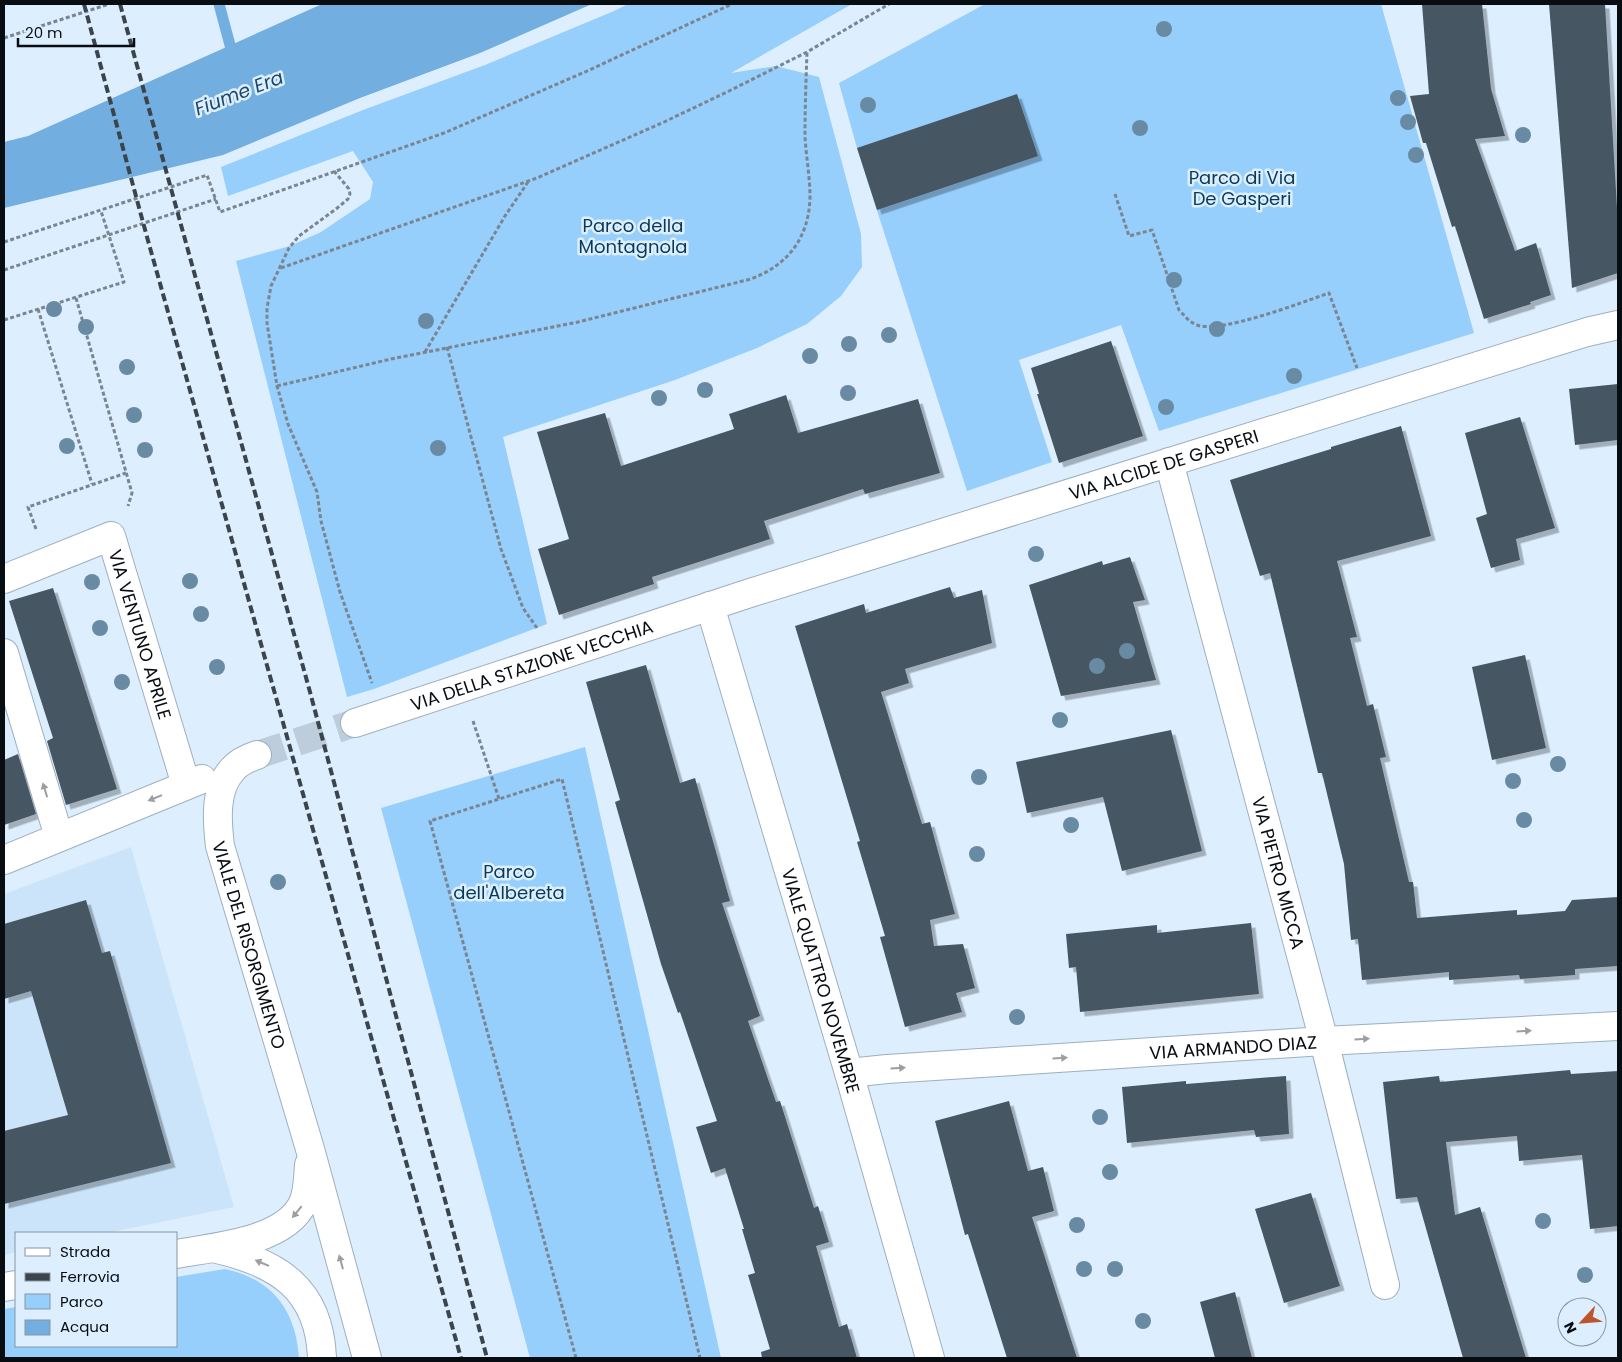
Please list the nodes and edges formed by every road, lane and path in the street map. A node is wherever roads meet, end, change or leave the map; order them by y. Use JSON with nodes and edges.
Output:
{"nodes":[{"id":1,"x":109,"y":4,"type":"edge"},
{"id":2,"x":732,"y":4,"type":"edge"},
{"id":3,"x":889,"y":4,"type":"edge"},
{"id":4,"x":4,"y":38,"type":"edge"},
{"id":5,"x":807,"y":52,"type":"junction"},
{"id":6,"x":334,"y":172,"type":"junction"},
{"id":7,"x":529,"y":180,"type":"junction"},
{"id":8,"x":1115,"y":194,"type":"dead end"},
{"id":9,"x":216,"y":199,"type":"junction"},
{"id":10,"x":101,"y":210,"type":"junction"},
{"id":11,"x":109,"y":234,"type":"junction"},
{"id":12,"x":4,"y":242,"type":"edge"},
{"id":13,"x":281,"y":268,"type":"junction"},
{"id":14,"x":4,"y":270,"type":"edge"},
{"id":15,"x":76,"y":298,"type":"junction"},
{"id":16,"x":38,"y":309,"type":"junction"},
{"id":17,"x":4,"y":320,"type":"edge"},
{"id":18,"x":1618,"y":325,"type":"edge"},
{"id":19,"x":447,"y":347,"type":"junction"},
{"id":20,"x":425,"y":352,"type":"junction"},
{"id":21,"x":1359,"y":373,"type":"dead end"},
{"id":22,"x":277,"y":386,"type":"junction"},
{"id":23,"x":1169,"y":462,"type":"junction"},
{"id":24,"x":92,"y":484,"type":"junction"},
{"id":25,"x":47,"y":562,"type":"junction"},
{"id":26,"x":4,"y":579,"type":"edge"},
{"id":27,"x":710,"y":606,"type":"junction"},
{"id":28,"x":540,"y":633,"type":"dead end"},
{"id":29,"x":4,"y":653,"type":"edge"},
{"id":30,"x":374,"y":688,"type":"dead end"},
{"id":31,"x":463,"y":688,"type":"junction"},
{"id":32,"x":355,"y":723,"type":"tunnel mouth"},
{"id":33,"x":186,"y":785,"type":"junction"},
{"id":34,"x":499,"y":798,"type":"junction"},
{"id":35,"x":59,"y":837,"type":"junction"},
{"id":36,"x":4,"y":860,"type":"edge"},
{"id":37,"x":1618,"y":1026,"type":"edge"},
{"id":38,"x":1324,"y":1042,"type":"junction"},
{"id":39,"x":849,"y":1073,"type":"junction"},
{"id":40,"x":310,"y":1148,"type":"junction"},
{"id":41,"x":212,"y":1247,"type":"junction"},
{"id":42,"x":178,"y":1254,"type":"edge"},
{"id":43,"x":292,"y":1282,"type":"junction"},
{"id":44,"x":1385,"y":1285,"type":"dead end"},
{"id":45,"x":353,"y":1309,"type":"junction"},
{"id":46,"x":322,"y":1358,"type":"edge"},
{"id":47,"x":366,"y":1358,"type":"edge"},
{"id":48,"x":576,"y":1358,"type":"edge"},
{"id":49,"x":700,"y":1358,"type":"edge"},
{"id":50,"x":930,"y":1358,"type":"edge"}],
"edges":[{"from":1,"to":4,"type":"path"},
{"from":2,"to":6,"type":"path"},
{"from":3,"to":5,"type":"path"},
{"from":5,"to":7,"type":"path"},
{"from":5,"to":19,"type":"path"},
{"from":6,"to":9,"type":"path"},
{"from":6,"to":13,"type":"path"},
{"from":7,"to":13,"type":"path"},
{"from":7,"to":20,"type":"path"},
{"from":8,"to":21,"type":"path"},
{"from":9,"to":10,"type":"path"},
{"from":9,"to":11,"type":"path"},
{"from":10,"to":11,"type":"path"},
{"from":10,"to":12,"type":"path"},
{"from":11,"to":14,"type":"path"},
{"from":11,"to":15,"type":"path"},
{"from":13,"to":22,"type":"path"},
{"from":15,"to":16,"type":"path"},
{"from":15,"to":24,"type":"path"},
{"from":16,"to":17,"type":"path"},
{"from":16,"to":24,"type":"path"},
{"from":18,"to":23,"type":"street","name":"VIA ALCIDE DE GASPERI"},
{"from":19,"to":20,"type":"path"},
{"from":19,"to":28,"type":"path"},
{"from":20,"to":22,"type":"path"},
{"from":22,"to":30,"type":"path"},
{"from":23,"to":27,"type":"street","name":"VIA ALCIDE DE GASPERI"},
{"from":23,"to":38,"type":"street","name":"VIA PIETRO MICCA"},
{"from":24,"to":25,"type":"path"},
{"from":25,"to":26,"type":"street","name":"VIA VENTUNO APRILE"},
{"from":25,"to":33,"type":"street","name":"VIA VENTUNO APRILE"},
{"from":27,"to":31,"type":"street","name":"VIA DELLA STAZIONE VECCHIA"},
{"from":27,"to":39,"type":"street","name":"VIALE QUATTRO NOVEMBRE"},
{"from":35,"to":29,"type":"street","one_way":true},
{"from":31,"to":32,"type":"street","name":"VIA DELLA STAZIONE VECCHIA"},
{"from":31,"to":34,"type":"path"},
{"from":33,"to":35,"type":"street","one_way":true},
{"from":33,"to":40,"type":"street","name":"VIALE DEL RISORGIMENTO"},
{"from":34,"to":48,"type":"path"},
{"from":34,"to":49,"type":"path"},
{"from":35,"to":36,"type":"street"},
{"from":38,"to":37,"type":"street","name":"VIA ARMANDO DIAZ","one_way":true},
{"from":39,"to":38,"type":"street","name":"VIA ARMANDO DIAZ","one_way":true},
{"from":38,"to":44,"type":"street","name":"VIA PIETRO MICCA"},
{"from":39,"to":50,"type":"street","name":"VIALE QUATTRO NOVEMBRE"},
{"from":40,"to":41,"type":"street","name":"VIALE DEL RISORGIMENTO","one_way":true},
{"from":45,"to":40,"type":"street","name":"VIALE DEL RISORGIMENTO","one_way":true},
{"from":41,"to":42,"type":"street","name":"VIALE DEL RISORGIMENTO"},
{"from":43,"to":41,"type":"street","one_way":true},
{"from":43,"to":45,"type":"street"},
{"from":43,"to":46,"type":"street"},
{"from":45,"to":46,"type":"street"},
{"from":45,"to":47,"type":"street","name":"VIALE DEL RISORGIMENTO"}]}
